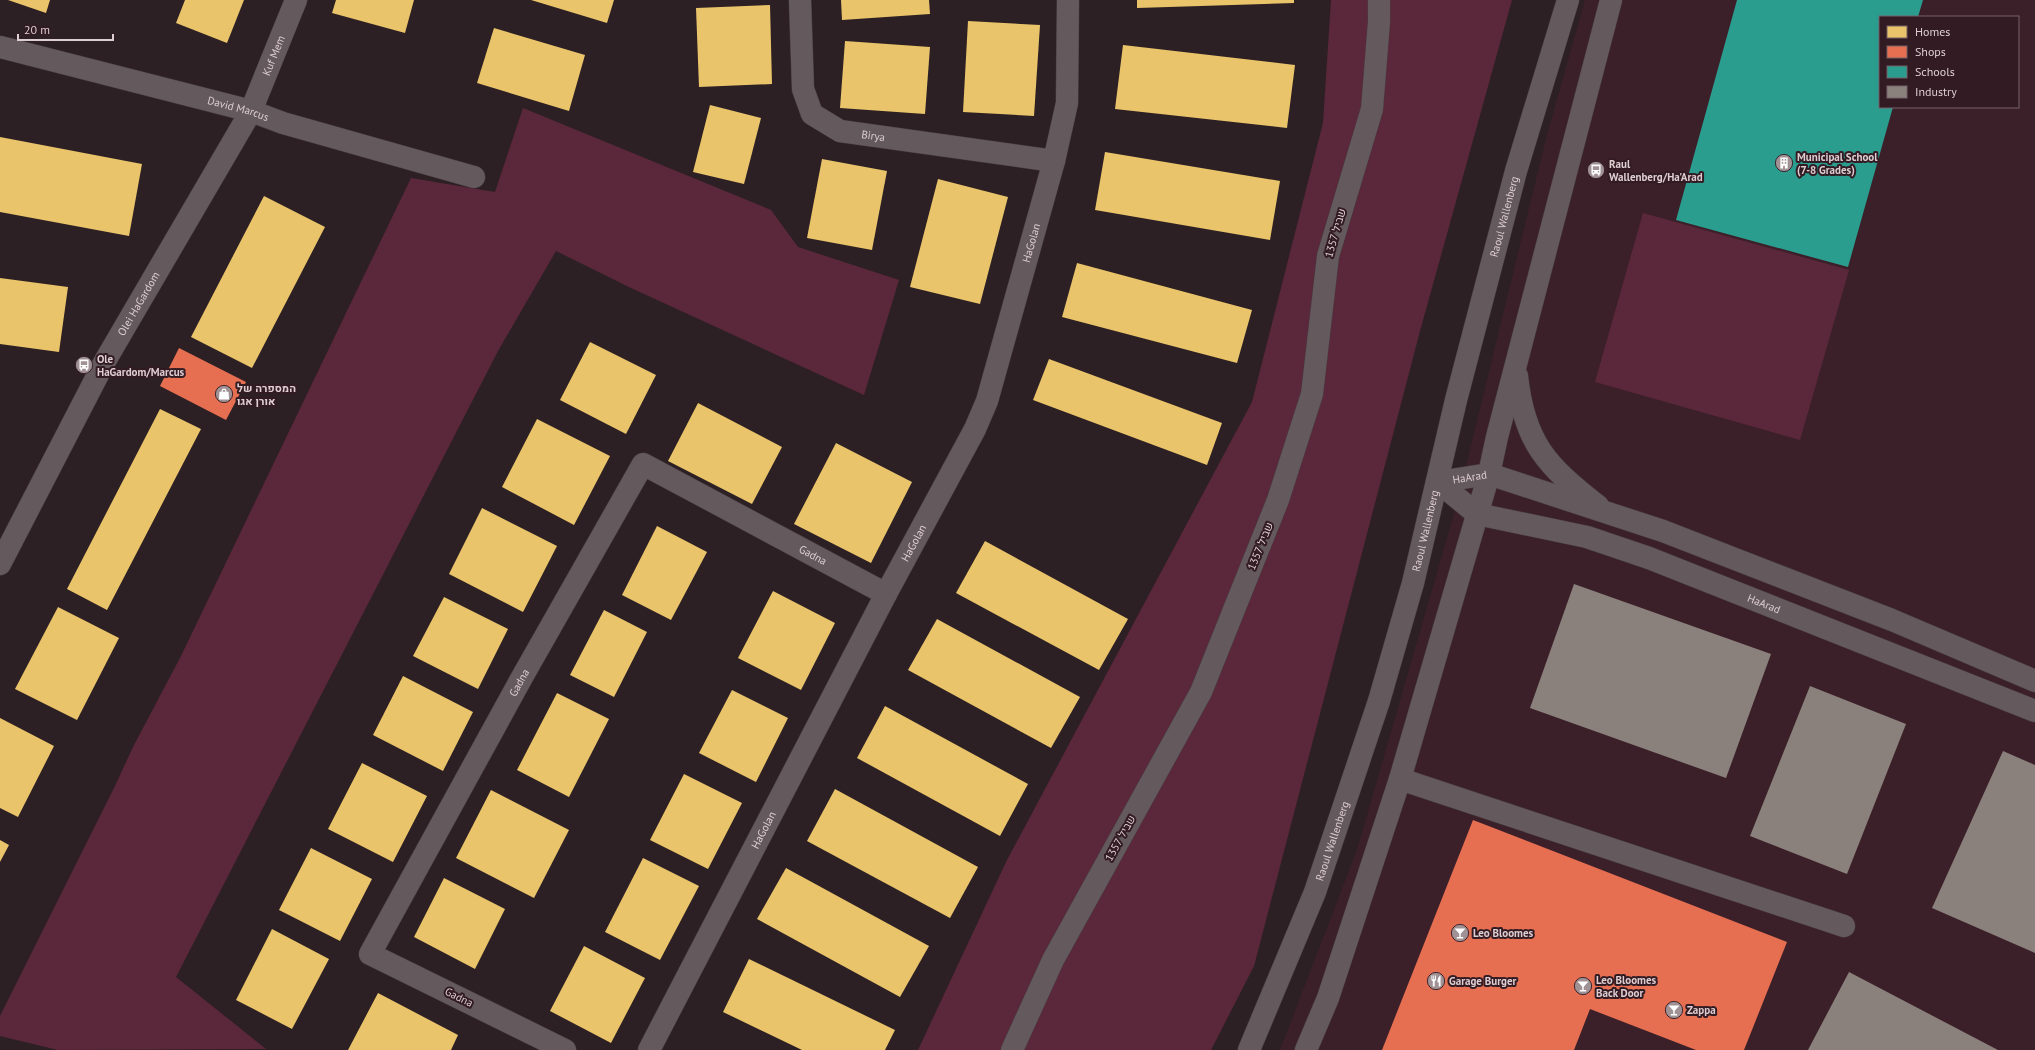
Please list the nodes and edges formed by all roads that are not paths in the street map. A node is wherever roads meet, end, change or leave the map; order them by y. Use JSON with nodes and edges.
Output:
{"nodes":[{"id":1,"x":296,"y":0,"type":"edge"},
{"id":2,"x":800,"y":0,"type":"edge"},
{"id":3,"x":1068,"y":0,"type":"edge"},
{"id":4,"x":1379,"y":0,"type":"edge"},
{"id":5,"x":1568,"y":0,"type":"edge"},
{"id":6,"x":1611,"y":0,"type":"edge"},
{"id":7,"x":0,"y":47,"type":"edge"},
{"id":8,"x":251,"y":111,"type":"junction"},
{"id":9,"x":1054,"y":161,"type":"junction"},
{"id":10,"x":474,"y":177,"type":"dead end"},
{"id":11,"x":1516,"y":369,"type":"junction"},
{"id":12,"x":1489,"y":474,"type":"junction"},
{"id":13,"x":1438,"y":482,"type":"junction"},
{"id":14,"x":1477,"y":514,"type":"junction"},
{"id":15,"x":1610,"y":515,"type":"junction"},
{"id":16,"x":0,"y":564,"type":"edge"},
{"id":17,"x":886,"y":594,"type":"junction"},
{"id":18,"x":2035,"y":681,"type":"edge"},
{"id":19,"x":2035,"y":711,"type":"edge"},
{"id":20,"x":1400,"y":779,"type":"junction"},
{"id":21,"x":1844,"y":926,"type":"dead end"},
{"id":22,"x":565,"y":1050,"type":"edge"},
{"id":23,"x":649,"y":1050,"type":"edge"},
{"id":24,"x":1012,"y":1050,"type":"edge"},
{"id":25,"x":1249,"y":1050,"type":"edge"},
{"id":26,"x":1306,"y":1050,"type":"edge"}],
"edges":[{"from":1,"to":8,"type":"street","name":"Kuf Mem"},
{"from":2,"to":9,"type":"street","name":"Birya"},
{"from":3,"to":9,"type":"street","name":"HaGolan"},
{"from":4,"to":24,"type":"street","name":"שביל 1357"},
{"from":5,"to":13,"type":"street","name":"Raoul Wallenberg"},
{"from":6,"to":11,"type":"street"},
{"from":7,"to":8,"type":"street","name":"David Marcus"},
{"from":8,"to":10,"type":"street","name":"David Marcus"},
{"from":8,"to":16,"type":"street","name":"Olei HaGardom"},
{"from":9,"to":17,"type":"street","name":"HaGolan"},
{"from":11,"to":12,"type":"street"},
{"from":11,"to":15,"type":"street"},
{"from":12,"to":13,"type":"street","name":"HaArad"},
{"from":12,"to":14,"type":"street"},
{"from":12,"to":15,"type":"street","name":"HaArad"},
{"from":13,"to":14,"type":"street","name":"HaArad"},
{"from":13,"to":25,"type":"street","name":"Raoul Wallenberg"},
{"from":14,"to":19,"type":"street","name":"HaArad"},
{"from":14,"to":20,"type":"street"},
{"from":15,"to":18,"type":"street","name":"HaArad"},
{"from":17,"to":22,"type":"street","name":"Gadna"},
{"from":17,"to":23,"type":"street","name":"HaGolan"},
{"from":20,"to":21,"type":"street"},
{"from":20,"to":26,"type":"street"}]}
